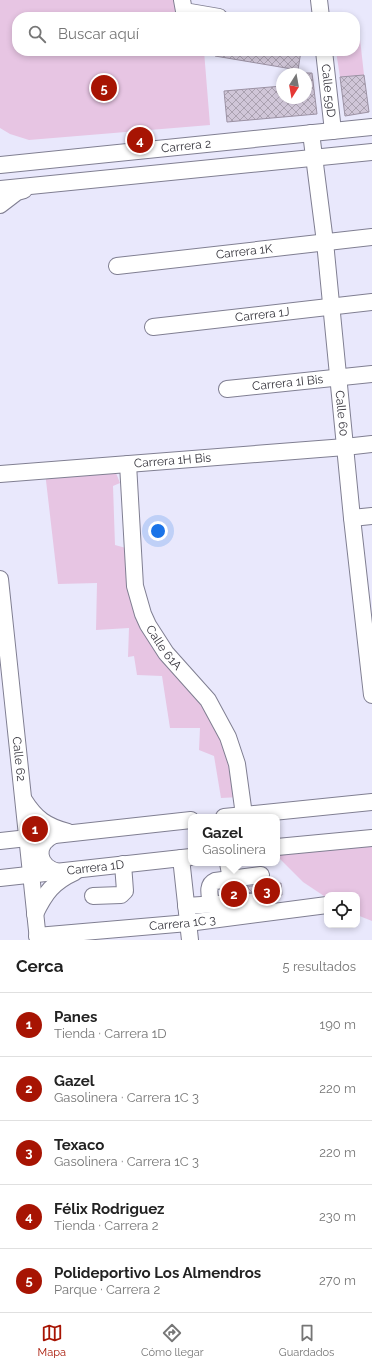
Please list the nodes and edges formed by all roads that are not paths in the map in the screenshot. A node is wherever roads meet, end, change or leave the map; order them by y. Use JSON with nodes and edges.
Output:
{"nodes":[{"id":1,"x":319,"y":0,"type":"edge"},
{"id":2,"x":183,"y":5,"type":"edge"},
{"id":3,"x":203,"y":12,"type":"edge"},
{"id":4,"x":320,"y":12,"type":"edge"},
{"id":5,"x":325,"y":56,"type":"edge"},
{"id":6,"x":372,"y":127,"type":"edge"},
{"id":7,"x":333,"y":131,"type":"junction"},
{"id":8,"x":311,"y":133,"type":"junction"},
{"id":9,"x":182,"y":146,"type":"junction"},
{"id":10,"x":372,"y":152,"type":"edge"},
{"id":11,"x":0,"y":155,"type":"edge"},
{"id":12,"x":314,"y":158,"type":"junction"},
{"id":13,"x":29,"y":162,"type":"junction"},
{"id":14,"x":0,"y":165,"type":"edge"},
{"id":15,"x":186,"y":171,"type":"junction"},
{"id":16,"x":28,"y":187,"type":"junction"},
{"id":17,"x":0,"y":189,"type":"edge"},
{"id":18,"x":0,"y":205,"type":"edge"},
{"id":19,"x":372,"y":237,"type":"edge"},
{"id":20,"x":325,"y":242,"type":"junction"},
{"id":21,"x":117,"y":266,"type":"dead end"},
{"id":22,"x":372,"y":302,"type":"edge"},
{"id":23,"x":330,"y":306,"type":"junction"},
{"id":24,"x":153,"y":327,"type":"dead end"},
{"id":25,"x":372,"y":374,"type":"edge"},
{"id":26,"x":339,"y":378,"type":"junction"},
{"id":27,"x":227,"y":389,"type":"dead end"},
{"id":28,"x":372,"y":444,"type":"edge"},
{"id":29,"x":346,"y":447,"type":"junction"},
{"id":30,"x":128,"y":464,"type":"junction"},
{"id":31,"x":0,"y":474,"type":"edge"},
{"id":32,"x":372,"y":516,"type":"edge"},
{"id":33,"x":352,"y":518,"type":"junction"},
{"id":34,"x":0,"y":579,"type":"edge"},
{"id":35,"x":366,"y":588,"type":"edge"},
{"id":36,"x":370,"y":655,"type":"edge"},
{"id":37,"x":372,"y":695,"type":"edge"},
{"id":38,"x":23,"y":799,"type":"junction"},
{"id":39,"x":372,"y":802,"type":"edge"},
{"id":40,"x":244,"y":814,"type":"edge"},
{"id":41,"x":254,"y":814,"type":"edge"},
{"id":42,"x":188,"y":820,"type":"edge"},
{"id":43,"x":72,"y":833,"type":"junction"},
{"id":44,"x":54,"y":835,"type":"junction"},
{"id":45,"x":27,"y":838,"type":"junction"},
{"id":46,"x":372,"y":838,"type":"edge"},
{"id":47,"x":0,"y":841,"type":"edge"},
{"id":48,"x":280,"y":847,"type":"edge"},
{"id":49,"x":186,"y":857,"type":"edge"},
{"id":50,"x":123,"y":864,"type":"junction"},
{"id":51,"x":229,"y":866,"type":"edge"},
{"id":52,"x":80,"y":869,"type":"junction"},
{"id":53,"x":58,"y":872,"type":"junction"},
{"id":54,"x":31,"y":875,"type":"junction"},
{"id":55,"x":0,"y":878,"type":"edge"},
{"id":56,"x":262,"y":880,"type":"edge"},
{"id":57,"x":234,"y":892,"type":"junction"},
{"id":58,"x":93,"y":896,"type":"dead end"},
{"id":59,"x":211,"y":904,"type":"junction"},
{"id":60,"x":324,"y":905,"type":"edge"},
{"id":61,"x":186,"y":906,"type":"junction"},
{"id":62,"x":35,"y":914,"type":"junction"},
{"id":63,"x":188,"y":923,"type":"junction"},
{"id":64,"x":38,"y":938,"type":"edge"},
{"id":65,"x":190,"y":940,"type":"edge"}],
"edges":[{"from":1,"to":4,"type":"street"},
{"from":2,"to":3,"type":"street"},
{"from":5,"to":7,"type":"street","name":"Calle 59D"},
{"from":6,"to":7,"type":"street","name":"Carrera 2"},
{"from":7,"to":8,"type":"street","name":"Carrera 2"},
{"from":8,"to":9,"type":"street","name":"Carrera 2"},
{"from":8,"to":12,"type":"street","name":"Calle 60"},
{"from":9,"to":13,"type":"street","name":"Carrera 2"},
{"from":9,"to":15,"type":"street"},
{"from":10,"to":12,"type":"street","name":"Carrera 2"},
{"from":11,"to":13,"type":"street"},
{"from":12,"to":15,"type":"street","name":"Carrera 2"},
{"from":12,"to":20,"type":"street","name":"Calle 60"},
{"from":13,"to":14,"type":"street","name":"Carrera 2"},
{"from":15,"to":16,"type":"street","name":"Carrera 2"},
{"from":16,"to":17,"type":"street","name":"Carrera 2"},
{"from":16,"to":18,"type":"street"},
{"from":19,"to":20,"type":"street","name":"Carrera 1K"},
{"from":20,"to":21,"type":"street","name":"Carrera 1K"},
{"from":20,"to":23,"type":"street","name":"Calle 60"},
{"from":22,"to":23,"type":"street","name":"Carrera 1J"},
{"from":23,"to":24,"type":"street","name":"Carrera 1J"},
{"from":23,"to":26,"type":"street","name":"Calle 60"},
{"from":25,"to":26,"type":"street","name":"Carrera 1I Bis"},
{"from":26,"to":27,"type":"street","name":"Carrera 1I Bis"},
{"from":26,"to":29,"type":"street","name":"Calle 60"},
{"from":28,"to":29,"type":"street","name":"Carrera 1H Bis"},
{"from":29,"to":30,"type":"street","name":"Carrera 1H Bis"},
{"from":29,"to":33,"type":"street","name":"Calle 60"},
{"from":30,"to":31,"type":"street","name":"Carrera 1H Bis"},
{"from":30,"to":40,"type":"street","name":"Calle 61A"},
{"from":32,"to":33,"type":"street"},
{"from":33,"to":35,"type":"street","name":"Calle 60"},
{"from":34,"to":38,"type":"street","name":"Calle 62"},
{"from":35,"to":36,"type":"street","name":"Calle 60"},
{"from":36,"to":37,"type":"street","name":"Calle 60"},
{"from":38,"to":43,"type":"street"},
{"from":38,"to":45,"type":"street","name":"Calle 62"},
{"from":39,"to":41,"type":"street"},
{"from":42,"to":43,"type":"street"},
{"from":43,"to":44,"type":"street"},
{"from":44,"to":45,"type":"street"},
{"from":44,"to":53,"type":"street"},
{"from":45,"to":47,"type":"street"},
{"from":45,"to":54,"type":"street","name":"Calle 62"},
{"from":46,"to":48,"type":"street"},
{"from":49,"to":50,"type":"street","name":"Carrera 1D"},
{"from":49,"to":61,"type":"street"},
{"from":50,"to":52,"type":"street","name":"Carrera 1D"},
{"from":50,"to":58,"type":"street"},
{"from":51,"to":57,"type":"street"},
{"from":52,"to":53,"type":"street","name":"Carrera 1D"},
{"from":52,"to":62,"type":"street"},
{"from":53,"to":54,"type":"street","name":"Carrera 1D"},
{"from":54,"to":55,"type":"street","name":"Carrera 1D"},
{"from":54,"to":62,"type":"street","name":"Calle 62"},
{"from":56,"to":57,"type":"street"},
{"from":56,"to":57,"type":"street"},
{"from":57,"to":59,"type":"street"},
{"from":57,"to":59,"type":"street"},
{"from":59,"to":61,"type":"street"},
{"from":60,"to":63,"type":"street","name":"Carrera 1C 3"},
{"from":61,"to":63,"type":"street"},
{"from":62,"to":64,"type":"street","name":"Calle 62"},
{"from":63,"to":64,"type":"street","name":"Carrera 1C 3"},
{"from":63,"to":65,"type":"street"}]}
